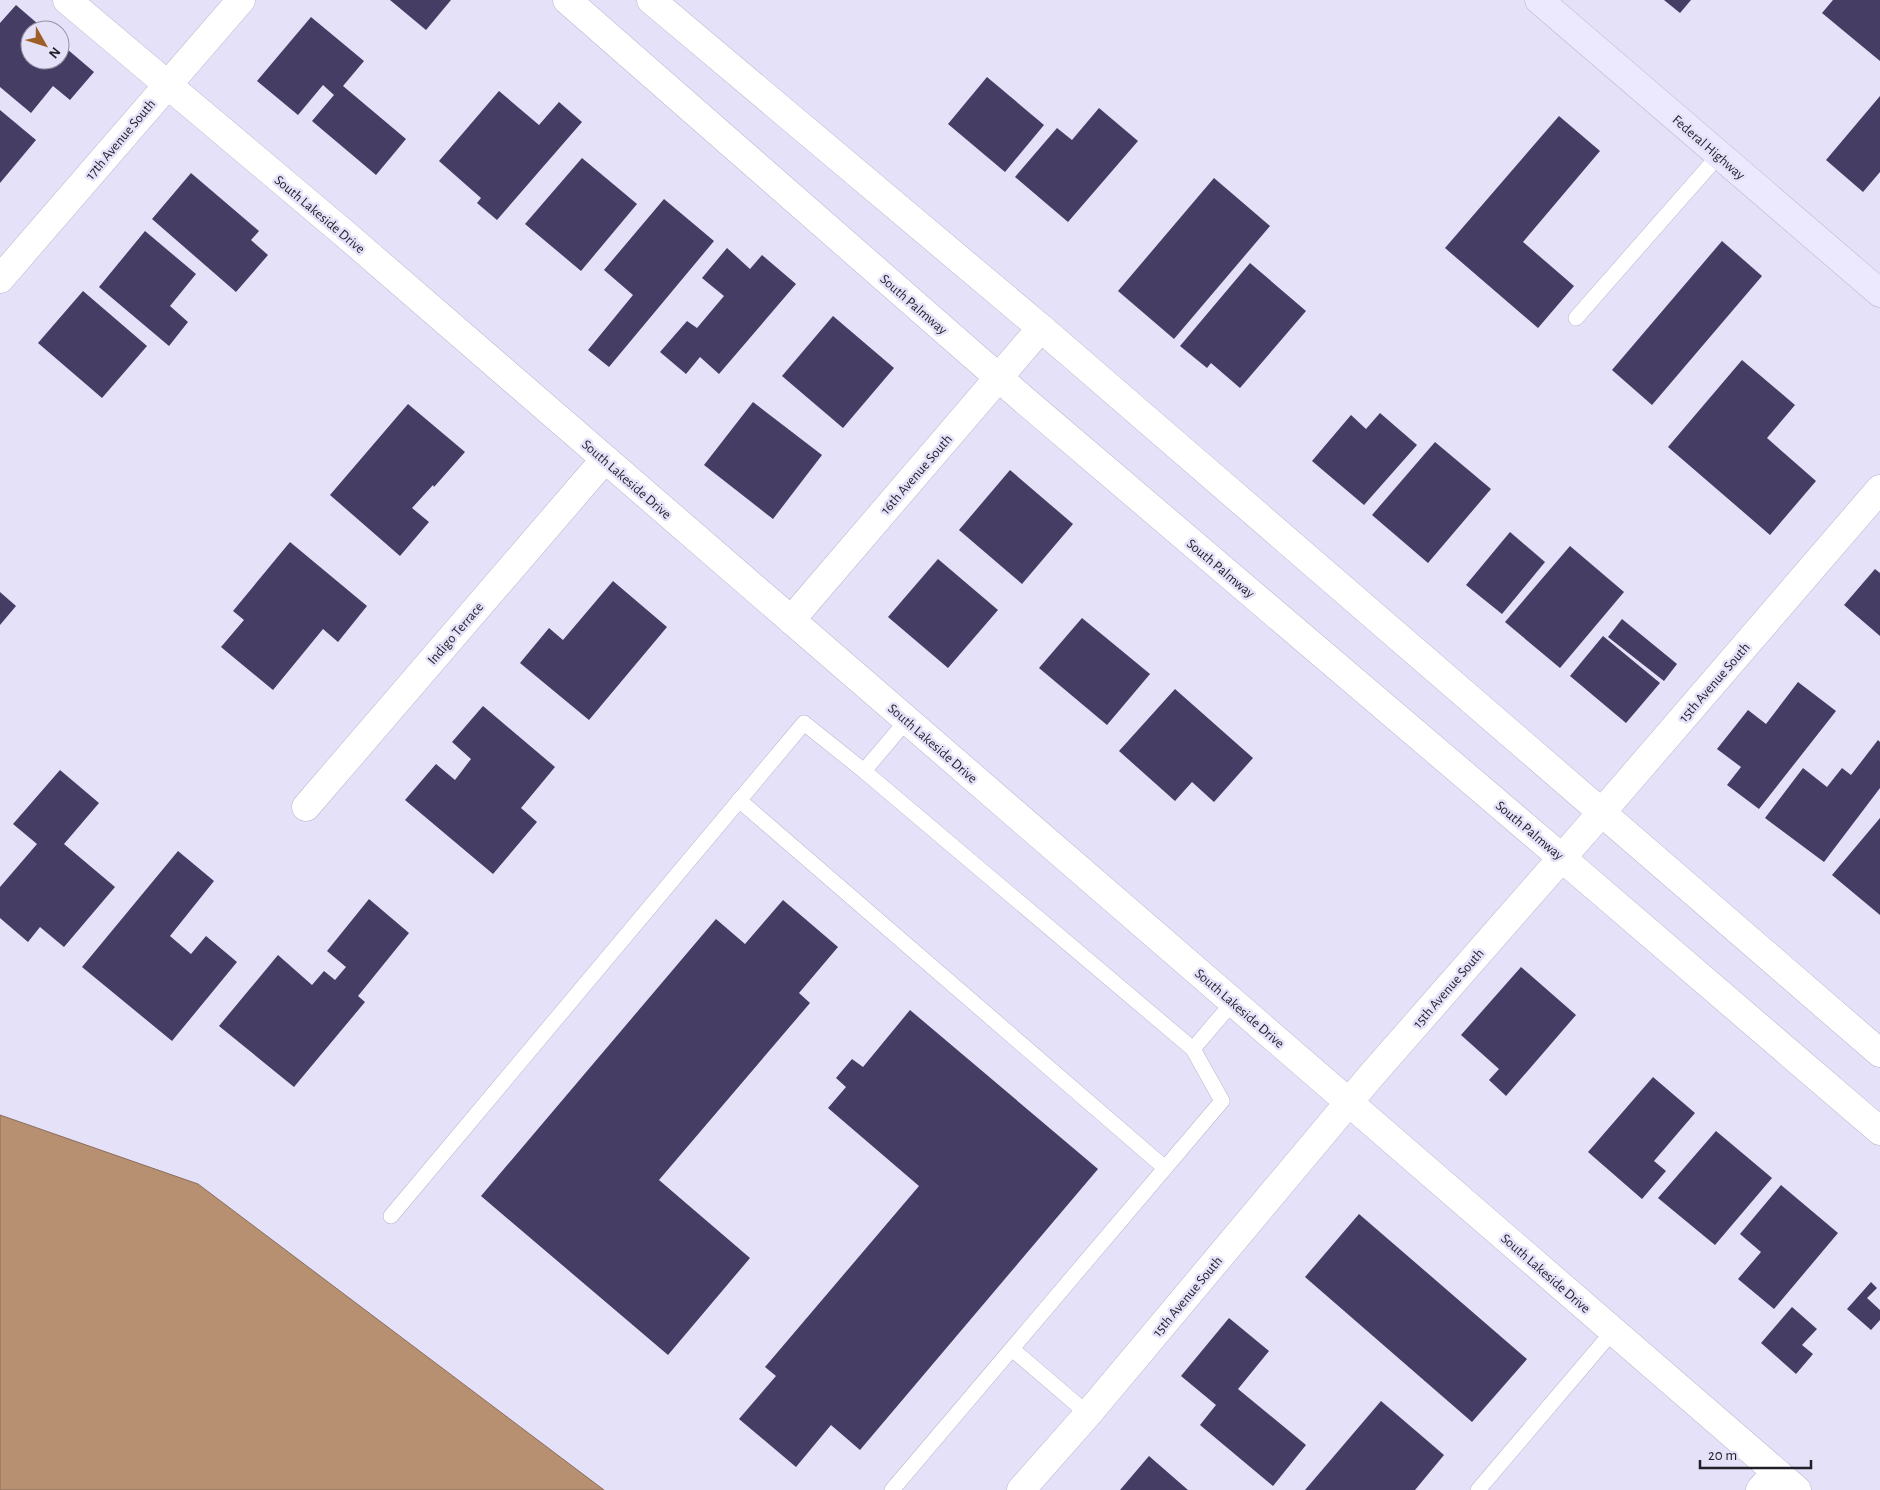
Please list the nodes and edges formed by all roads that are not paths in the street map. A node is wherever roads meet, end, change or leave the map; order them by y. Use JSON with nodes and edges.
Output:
{"nodes":[{"id":1,"x":67,"y":0,"type":"edge"},
{"id":2,"x":241,"y":0,"type":"edge"},
{"id":3,"x":567,"y":0,"type":"edge"},
{"id":4,"x":651,"y":0,"type":"edge"},
{"id":5,"x":1539,"y":0,"type":"edge"},
{"id":6,"x":166,"y":84,"type":"junction"},
{"id":7,"x":1719,"y":155,"type":"junction"},
{"id":8,"x":0,"y":280,"type":"edge"},
{"id":9,"x":1880,"y":294,"type":"edge"},
{"id":10,"x":1576,"y":318,"type":"dead end"},
{"id":11,"x":1041,"y":328,"type":"junction"},
{"id":12,"x":998,"y":378,"type":"junction"},
{"id":13,"x":605,"y":459,"type":"junction"},
{"id":14,"x":1880,"y":489,"type":"edge"},
{"id":15,"x":791,"y":620,"type":"junction"},
{"id":16,"x":907,"y":720,"type":"junction"},
{"id":17,"x":864,"y":771,"type":"junction"},
{"id":18,"x":739,"y":800,"type":"junction"},
{"id":19,"x":306,"y":807,"type":"dead end"},
{"id":20,"x":1602,"y":812,"type":"junction"},
{"id":21,"x":1562,"y":858,"type":"junction"},
{"id":22,"x":1232,"y":1002,"type":"junction"},
{"id":23,"x":1193,"y":1049,"type":"junction"},
{"id":24,"x":1880,"y":1053,"type":"edge"},
{"id":25,"x":1349,"y":1103,"type":"junction"},
{"id":26,"x":1880,"y":1131,"type":"edge"},
{"id":27,"x":1164,"y":1168,"type":"junction"},
{"id":28,"x":391,"y":1216,"type":"dead end"},
{"id":29,"x":1613,"y":1331,"type":"junction"},
{"id":30,"x":1012,"y":1349,"type":"junction"},
{"id":31,"x":1088,"y":1414,"type":"junction"},
{"id":32,"x":1768,"y":1481,"type":"edge"},
{"id":33,"x":892,"y":1490,"type":"edge"},
{"id":34,"x":1021,"y":1490,"type":"edge"},
{"id":35,"x":1478,"y":1490,"type":"edge"},
{"id":36,"x":1797,"y":1490,"type":"edge"}],
"edges":[{"from":1,"to":6,"type":"street","name":"South Lakeside Drive"},
{"from":2,"to":6,"type":"street","name":"17th Avenue South"},
{"from":3,"to":12,"type":"street","name":"South Palmway"},
{"from":4,"to":11,"type":"street"},
{"from":5,"to":7,"type":"main road","name":"Federal Highway"},
{"from":6,"to":8,"type":"street","name":"17th Avenue South"},
{"from":6,"to":13,"type":"street","name":"South Lakeside Drive"},
{"from":7,"to":9,"type":"main road","name":"Federal Highway"},
{"from":7,"to":10,"type":"lane"},
{"from":11,"to":12,"type":"street","name":"16th Avenue South"},
{"from":11,"to":20,"type":"street"},
{"from":12,"to":15,"type":"street","name":"16th Avenue South"},
{"from":12,"to":21,"type":"street","name":"South Palmway"},
{"from":13,"to":15,"type":"street","name":"South Lakeside Drive"},
{"from":13,"to":19,"type":"street","name":"Indigo Terrace"},
{"from":14,"to":20,"type":"street","name":"15th Avenue South"},
{"from":15,"to":16,"type":"street","name":"South Lakeside Drive"},
{"from":16,"to":17,"type":"lane"},
{"from":16,"to":22,"type":"street","name":"South Lakeside Drive"},
{"from":17,"to":18,"type":"lane"},
{"from":17,"to":23,"type":"lane"},
{"from":18,"to":27,"type":"lane"},
{"from":18,"to":28,"type":"lane"},
{"from":20,"to":21,"type":"street","name":"15th Avenue South"},
{"from":20,"to":24,"type":"street"},
{"from":21,"to":25,"type":"street","name":"15th Avenue South"},
{"from":21,"to":26,"type":"street","name":"South Palmway"},
{"from":22,"to":23,"type":"lane"},
{"from":22,"to":25,"type":"street","name":"South Lakeside Drive"},
{"from":23,"to":27,"type":"lane"},
{"from":25,"to":29,"type":"street","name":"South Lakeside Drive"},
{"from":25,"to":31,"type":"street","name":"15th Avenue South"},
{"from":27,"to":30,"type":"lane"},
{"from":29,"to":32,"type":"street","name":"South Lakeside Drive"},
{"from":29,"to":35,"type":"lane"},
{"from":30,"to":31,"type":"lane"},
{"from":30,"to":33,"type":"lane"},
{"from":31,"to":34,"type":"street","name":"15th Avenue South"},
{"from":32,"to":36,"type":"street","name":"South Lakeside Drive"}]}
